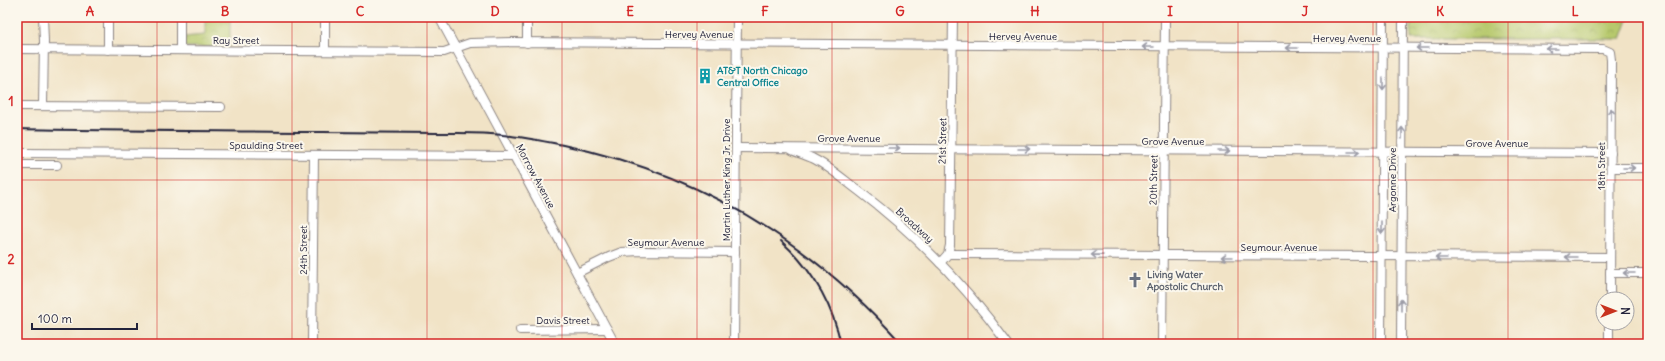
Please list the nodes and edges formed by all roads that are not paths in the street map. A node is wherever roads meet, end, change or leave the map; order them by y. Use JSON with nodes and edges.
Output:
{"nodes":[{"id":1,"x":43,"y":17,"type":"edge"},
{"id":2,"x":108,"y":17,"type":"edge"},
{"id":3,"x":180,"y":17,"type":"edge"},
{"id":4,"x":325,"y":17,"type":"edge"},
{"id":5,"x":439,"y":17,"type":"edge"},
{"id":6,"x":527,"y":17,"type":"edge"},
{"id":7,"x":737,"y":17,"type":"edge"},
{"id":8,"x":953,"y":17,"type":"edge"},
{"id":9,"x":1165,"y":17,"type":"edge"},
{"id":10,"x":1383,"y":17,"type":"edge"},
{"id":11,"x":1403,"y":17,"type":"edge"},
{"id":12,"x":527,"y":43,"type":"junction"},
{"id":13,"x":737,"y":44,"type":"junction"},
{"id":14,"x":953,"y":46,"type":"junction"},
{"id":15,"x":1165,"y":47,"type":"junction"},
{"id":16,"x":455,"y":48,"type":"junction"},
{"id":17,"x":1383,"y":48,"type":"junction"},
{"id":18,"x":1403,"y":48,"type":"junction"},
{"id":19,"x":17,"y":49,"type":"edge"},
{"id":20,"x":44,"y":49,"type":"junction"},
{"id":21,"x":1591,"y":49,"type":"joint"},
{"id":22,"x":108,"y":50,"type":"junction"},
{"id":23,"x":180,"y":50,"type":"junction"},
{"id":24,"x":325,"y":51,"type":"junction"},
{"id":25,"x":17,"y":106,"type":"edge"},
{"id":26,"x":43,"y":106,"type":"junction"},
{"id":27,"x":221,"y":108,"type":"dead end"},
{"id":28,"x":736,"y":148,"type":"junction"},
{"id":29,"x":785,"y":148,"type":"junction"},
{"id":30,"x":952,"y":149,"type":"junction"},
{"id":31,"x":1164,"y":150,"type":"junction"},
{"id":32,"x":1382,"y":152,"type":"junction"},
{"id":33,"x":1402,"y":152,"type":"junction"},
{"id":34,"x":17,"y":153,"type":"edge"},
{"id":35,"x":1611,"y":153,"type":"junction"},
{"id":36,"x":314,"y":155,"type":"junction"},
{"id":37,"x":514,"y":156,"type":"junction"},
{"id":38,"x":17,"y":165,"type":"edge"},
{"id":39,"x":57,"y":165,"type":"dead end"},
{"id":40,"x":1611,"y":168,"type":"junction"},
{"id":41,"x":1648,"y":168,"type":"edge"},
{"id":42,"x":735,"y":252,"type":"junction"},
{"id":43,"x":948,"y":254,"type":"junction"},
{"id":44,"x":1163,"y":256,"type":"junction"},
{"id":45,"x":1382,"y":257,"type":"junction"},
{"id":46,"x":1402,"y":257,"type":"junction"},
{"id":47,"x":1610,"y":258,"type":"junction"},
{"id":48,"x":940,"y":263,"type":"junction"},
{"id":49,"x":1610,"y":273,"type":"junction"},
{"id":50,"x":1648,"y":273,"type":"edge"},
{"id":51,"x":577,"y":274,"type":"junction"},
{"id":52,"x":1610,"y":291,"type":"edge"},
{"id":53,"x":607,"y":329,"type":"junction"},
{"id":54,"x":520,"y":330,"type":"dead end"},
{"id":55,"x":1610,"y":331,"type":"edge"},
{"id":56,"x":312,"y":344,"type":"edge"},
{"id":57,"x":615,"y":344,"type":"edge"},
{"id":58,"x":734,"y":344,"type":"edge"},
{"id":59,"x":1008,"y":344,"type":"edge"},
{"id":60,"x":1162,"y":344,"type":"edge"},
{"id":61,"x":1381,"y":344,"type":"edge"},
{"id":62,"x":1401,"y":344,"type":"edge"},
{"id":63,"x":1609,"y":344,"type":"edge"}],
"edges":[{"from":1,"to":20,"type":"street"},
{"from":2,"to":22,"type":"street"},
{"from":3,"to":23,"type":"street"},
{"from":4,"to":24,"type":"street"},
{"from":5,"to":16,"type":"street","name":"Morrow Avenue"},
{"from":6,"to":12,"type":"street"},
{"from":7,"to":13,"type":"street","name":"Martin Luther King Jr. Drive"},
{"from":8,"to":14,"type":"street","name":"21st Street"},
{"from":9,"to":15,"type":"street","name":"20th Street"},
{"from":10,"to":17,"type":"street","name":"Argonne Drive"},
{"from":11,"to":18,"type":"street","name":"Argonne Drive"},
{"from":12,"to":13,"type":"street","name":"Hervey Avenue"},
{"from":12,"to":16,"type":"street","name":"Hervey Avenue"},
{"from":13,"to":14,"type":"street","name":"Hervey Avenue"},
{"from":13,"to":28,"type":"street","name":"Martin Luther King Jr. Drive"},
{"from":15,"to":14,"type":"street","name":"Hervey Avenue","one_way":true},
{"from":14,"to":30,"type":"street","name":"21st Street"},
{"from":17,"to":15,"type":"street","name":"Hervey Avenue","one_way":true},
{"from":15,"to":31,"type":"street","name":"20th Street"},
{"from":16,"to":24,"type":"street","name":"Ray Street"},
{"from":16,"to":37,"type":"street","name":"Morrow Avenue"},
{"from":17,"to":18,"type":"street","name":"Hervey Avenue"},
{"from":17,"to":32,"type":"street","name":"Argonne Drive","one_way":true},
{"from":21,"to":18,"type":"street","name":"Hervey Avenue","one_way":true},
{"from":33,"to":18,"type":"street","name":"Argonne Drive","one_way":true},
{"from":19,"to":20,"type":"street","name":"Ray Street"},
{"from":20,"to":22,"type":"street","name":"Ray Street"},
{"from":20,"to":26,"type":"street"},
{"from":35,"to":21,"type":"street","name":"18th Street","one_way":true},
{"from":22,"to":23,"type":"street","name":"Ray Street"},
{"from":23,"to":24,"type":"street","name":"Ray Street"},
{"from":25,"to":26,"type":"street"},
{"from":26,"to":27,"type":"street"},
{"from":28,"to":29,"type":"street","name":"Grove Avenue"},
{"from":28,"to":42,"type":"street","name":"Martin Luther King Jr. Drive"},
{"from":29,"to":30,"type":"street","name":"Grove Avenue","one_way":true},
{"from":29,"to":48,"type":"street","name":"Broadway"},
{"from":30,"to":31,"type":"street","name":"Grove Avenue","one_way":true},
{"from":30,"to":43,"type":"street","name":"21st Street"},
{"from":31,"to":32,"type":"street","name":"Grove Avenue","one_way":true},
{"from":31,"to":44,"type":"street","name":"20th Street"},
{"from":32,"to":33,"type":"street","name":"Grove Avenue"},
{"from":32,"to":45,"type":"street","name":"Argonne Drive","one_way":true},
{"from":33,"to":35,"type":"street","name":"Grove Avenue"},
{"from":33,"to":46,"type":"street","name":"Argonne Drive"},
{"from":34,"to":36,"type":"street","name":"Spaulding Street"},
{"from":35,"to":40,"type":"street","name":"18th Street"},
{"from":36,"to":37,"type":"street","name":"Spaulding Street"},
{"from":36,"to":56,"type":"street","name":"24th Street"},
{"from":37,"to":51,"type":"street","name":"Morrow Avenue"},
{"from":38,"to":39,"type":"street"},
{"from":40,"to":41,"type":"street","one_way":true},
{"from":40,"to":47,"type":"street","name":"18th Street"},
{"from":42,"to":51,"type":"street","name":"Seymour Avenue"},
{"from":42,"to":58,"type":"street","name":"Martin Luther King Jr. Drive"},
{"from":44,"to":43,"type":"street","name":"Seymour Avenue","one_way":true},
{"from":43,"to":48,"type":"street"},
{"from":45,"to":44,"type":"street","name":"Seymour Avenue","one_way":true},
{"from":44,"to":60,"type":"street","name":"20th Street"},
{"from":45,"to":46,"type":"street","name":"Seymour Avenue"},
{"from":45,"to":61,"type":"street","name":"Argonne Drive"},
{"from":47,"to":46,"type":"street","name":"Seymour Avenue","one_way":true},
{"from":62,"to":46,"type":"street","name":"Argonne Drive","one_way":true},
{"from":47,"to":49,"type":"street","name":"18th Street"},
{"from":48,"to":59,"type":"street","name":"Broadway"},
{"from":50,"to":49,"type":"street","one_way":true},
{"from":49,"to":52,"type":"street","name":"18th Street"},
{"from":51,"to":53,"type":"street","name":"Morrow Avenue"},
{"from":53,"to":54,"type":"street","name":"Davis Street"},
{"from":53,"to":57,"type":"street","name":"Morrow Avenue"},
{"from":55,"to":63,"type":"street"}]}
